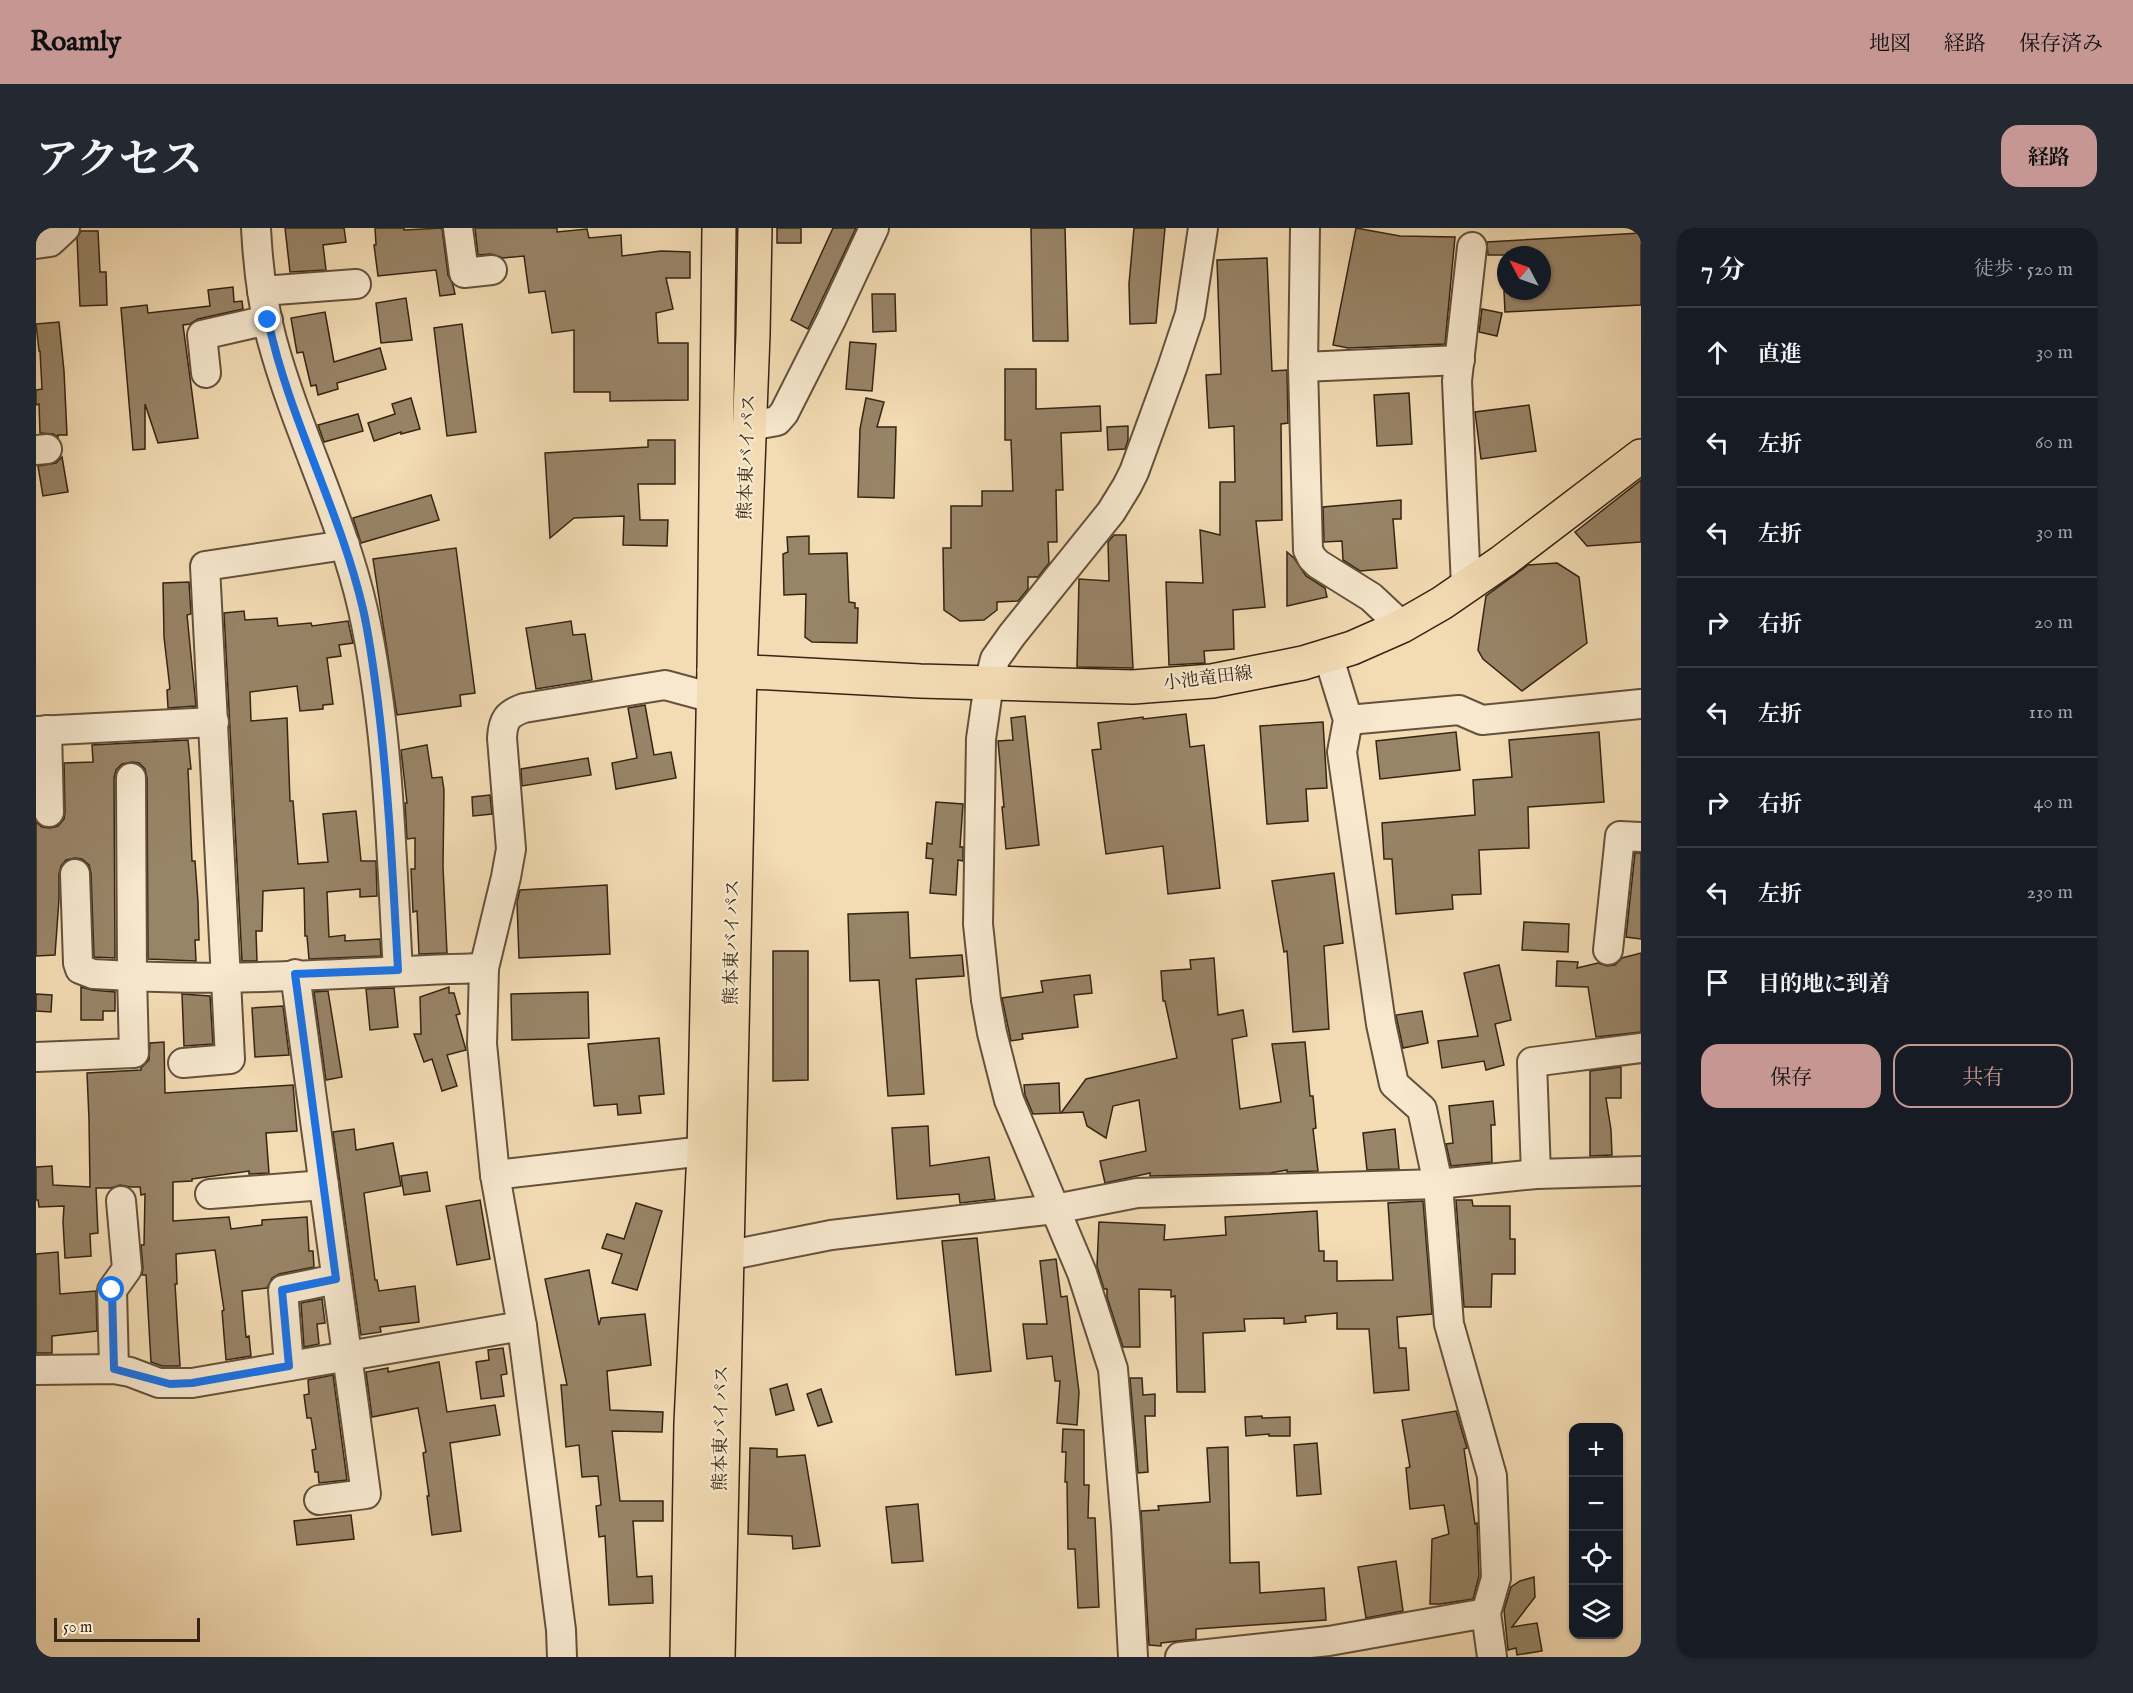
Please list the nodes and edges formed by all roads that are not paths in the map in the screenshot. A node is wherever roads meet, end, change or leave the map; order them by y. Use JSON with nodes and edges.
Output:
{"nodes":[{"id":1,"x":65,"y":228,"type":"edge"},
{"id":2,"x":256,"y":228,"type":"edge"},
{"id":3,"x":458,"y":228,"type":"edge"},
{"id":4,"x":719,"y":228,"type":"edge"},
{"id":5,"x":755,"y":228,"type":"edge"},
{"id":6,"x":874,"y":228,"type":"edge"},
{"id":7,"x":1203,"y":228,"type":"edge"},
{"id":8,"x":1305,"y":228,"type":"edge"},
{"id":9,"x":36,"y":244,"type":"edge"},
{"id":10,"x":1472,"y":247,"type":"dead end"},
{"id":11,"x":492,"y":270,"type":"dead end"},
{"id":12,"x":355,"y":290,"type":"dead end"},
{"id":13,"x":264,"y":304,"type":"junction"},
{"id":14,"x":1460,"y":360,"type":"junction"},
{"id":15,"x":1303,"y":367,"type":"junction"},
{"id":16,"x":206,"y":373,"type":"dead end"},
{"id":17,"x":749,"y":426,"type":"junction"},
{"id":18,"x":1641,"y":456,"type":"edge"},
{"id":19,"x":345,"y":545,"type":"junction"},
{"id":20,"x":1466,"y":587,"type":"junction"},
{"id":21,"x":1402,"y":626,"type":"junction"},
{"id":22,"x":1328,"y":655,"type":"junction"},
{"id":23,"x":722,"y":680,"type":"junction"},
{"id":24,"x":988,"y":683,"type":"junction"},
{"id":25,"x":1641,"y":704,"type":"edge"},
{"id":26,"x":1348,"y":720,"type":"junction"},
{"id":27,"x":214,"y":722,"type":"junction"},
{"id":28,"x":42,"y":731,"type":"edge"},
{"id":29,"x":130,"y":778,"type":"dead end"},
{"id":30,"x":49,"y":812,"type":"dead end"},
{"id":31,"x":1641,"y":837,"type":"edge"},
{"id":32,"x":75,"y":874,"type":"dead end"},
{"id":33,"x":1608,"y":950,"type":"dead end"},
{"id":34,"x":484,"y":968,"type":"junction"},
{"id":35,"x":398,"y":970,"type":"junction"},
{"id":36,"x":295,"y":974,"type":"junction"},
{"id":37,"x":132,"y":976,"type":"junction"},
{"id":38,"x":225,"y":977,"type":"junction"},
{"id":39,"x":1641,"y":1048,"type":"edge"},
{"id":40,"x":36,"y":1057,"type":"edge"},
{"id":41,"x":183,"y":1063,"type":"dead end"},
{"id":42,"x":704,"y":1151,"type":"junction"},
{"id":43,"x":1641,"y":1171,"type":"edge"},
{"id":44,"x":1536,"y":1174,"type":"junction"},
{"id":45,"x":495,"y":1175,"type":"junction"},
{"id":46,"x":1438,"y":1184,"type":"junction"},
{"id":47,"x":324,"y":1185,"type":"junction"},
{"id":48,"x":210,"y":1194,"type":"dead end"},
{"id":49,"x":121,"y":1201,"type":"dead end"},
{"id":50,"x":1055,"y":1209,"type":"junction"},
{"id":51,"x":726,"y":1256,"type":"junction"},
{"id":52,"x":336,"y":1279,"type":"junction"},
{"id":53,"x":522,"y":1326,"type":"junction"},
{"id":54,"x":347,"y":1356,"type":"junction"},
{"id":55,"x":289,"y":1366,"type":"junction"},
{"id":56,"x":114,"y":1369,"type":"junction"},
{"id":57,"x":36,"y":1370,"type":"edge"},
{"id":58,"x":319,"y":1500,"type":"dead end"},
{"id":59,"x":1486,"y":1613,"type":"junction"},
{"id":60,"x":1294,"y":1651,"type":"edge"},
{"id":61,"x":562,"y":1657,"type":"edge"},
{"id":62,"x":687,"y":1657,"type":"edge"},
{"id":63,"x":718,"y":1657,"type":"edge"},
{"id":64,"x":1133,"y":1657,"type":"edge"},
{"id":65,"x":1180,"y":1657,"type":"edge"},
{"id":66,"x":1491,"y":1657,"type":"edge"}],
"edges":[{"from":1,"to":9,"type":"street"},
{"from":2,"to":13,"type":"street"},
{"from":3,"to":11,"type":"street"},
{"from":4,"to":23,"type":"main road","name":"熊本東バイパス"},
{"from":5,"to":17,"type":"main road","name":"熊本東バイパス"},
{"from":6,"to":17,"type":"street"},
{"from":7,"to":24,"type":"street"},
{"from":8,"to":15,"type":"street"},
{"from":10,"to":14,"type":"street"},
{"from":12,"to":13,"type":"street"},
{"from":13,"to":16,"type":"street"},
{"from":13,"to":19,"type":"street"},
{"from":14,"to":15,"type":"street"},
{"from":14,"to":20,"type":"street"},
{"from":15,"to":21,"type":"street"},
{"from":17,"to":23,"type":"main road","name":"熊本東バイパス"},
{"from":18,"to":20,"type":"main road","name":"小池竜田線"},
{"from":19,"to":27,"type":"street"},
{"from":19,"to":35,"type":"street"},
{"from":20,"to":21,"type":"main road","name":"小池竜田線"},
{"from":21,"to":22,"type":"main road","name":"小池竜田線"},
{"from":22,"to":24,"type":"main road","name":"小池竜田線"},
{"from":22,"to":26,"type":"street"},
{"from":23,"to":24,"type":"main road","name":"小池竜田線"},
{"from":23,"to":34,"type":"street"},
{"from":23,"to":42,"type":"main road","name":"熊本東バイパス"},
{"from":23,"to":51,"type":"main road","name":"熊本東バイパス"},
{"from":24,"to":50,"type":"street"},
{"from":25,"to":26,"type":"street"},
{"from":26,"to":46,"type":"street"},
{"from":27,"to":28,"type":"street"},
{"from":27,"to":38,"type":"street"},
{"from":28,"to":30,"type":"street"},
{"from":29,"to":37,"type":"street"},
{"from":31,"to":33,"type":"street"},
{"from":32,"to":37,"type":"street"},
{"from":34,"to":35,"type":"street"},
{"from":34,"to":45,"type":"street"},
{"from":35,"to":36,"type":"street"},
{"from":36,"to":38,"type":"street"},
{"from":36,"to":47,"type":"street"},
{"from":37,"to":38,"type":"street"},
{"from":37,"to":40,"type":"street"},
{"from":38,"to":41,"type":"street"},
{"from":39,"to":44,"type":"street"},
{"from":42,"to":45,"type":"street"},
{"from":42,"to":62,"type":"main road","name":"熊本東バイパス"},
{"from":43,"to":44,"type":"street"},
{"from":44,"to":46,"type":"street"},
{"from":45,"to":53,"type":"street"},
{"from":46,"to":50,"type":"street"},
{"from":46,"to":59,"type":"street"},
{"from":47,"to":48,"type":"street"},
{"from":47,"to":52,"type":"street"},
{"from":49,"to":56,"type":"street"},
{"from":50,"to":51,"type":"street"},
{"from":50,"to":64,"type":"street"},
{"from":51,"to":63,"type":"main road","name":"熊本東バイパス"},
{"from":52,"to":54,"type":"street"},
{"from":52,"to":55,"type":"street"},
{"from":53,"to":54,"type":"street"},
{"from":53,"to":61,"type":"street"},
{"from":54,"to":55,"type":"street"},
{"from":54,"to":58,"type":"street"},
{"from":55,"to":56,"type":"street"},
{"from":56,"to":57,"type":"street"},
{"from":59,"to":60,"type":"street"},
{"from":59,"to":66,"type":"street"},
{"from":60,"to":65,"type":"street"}]}
